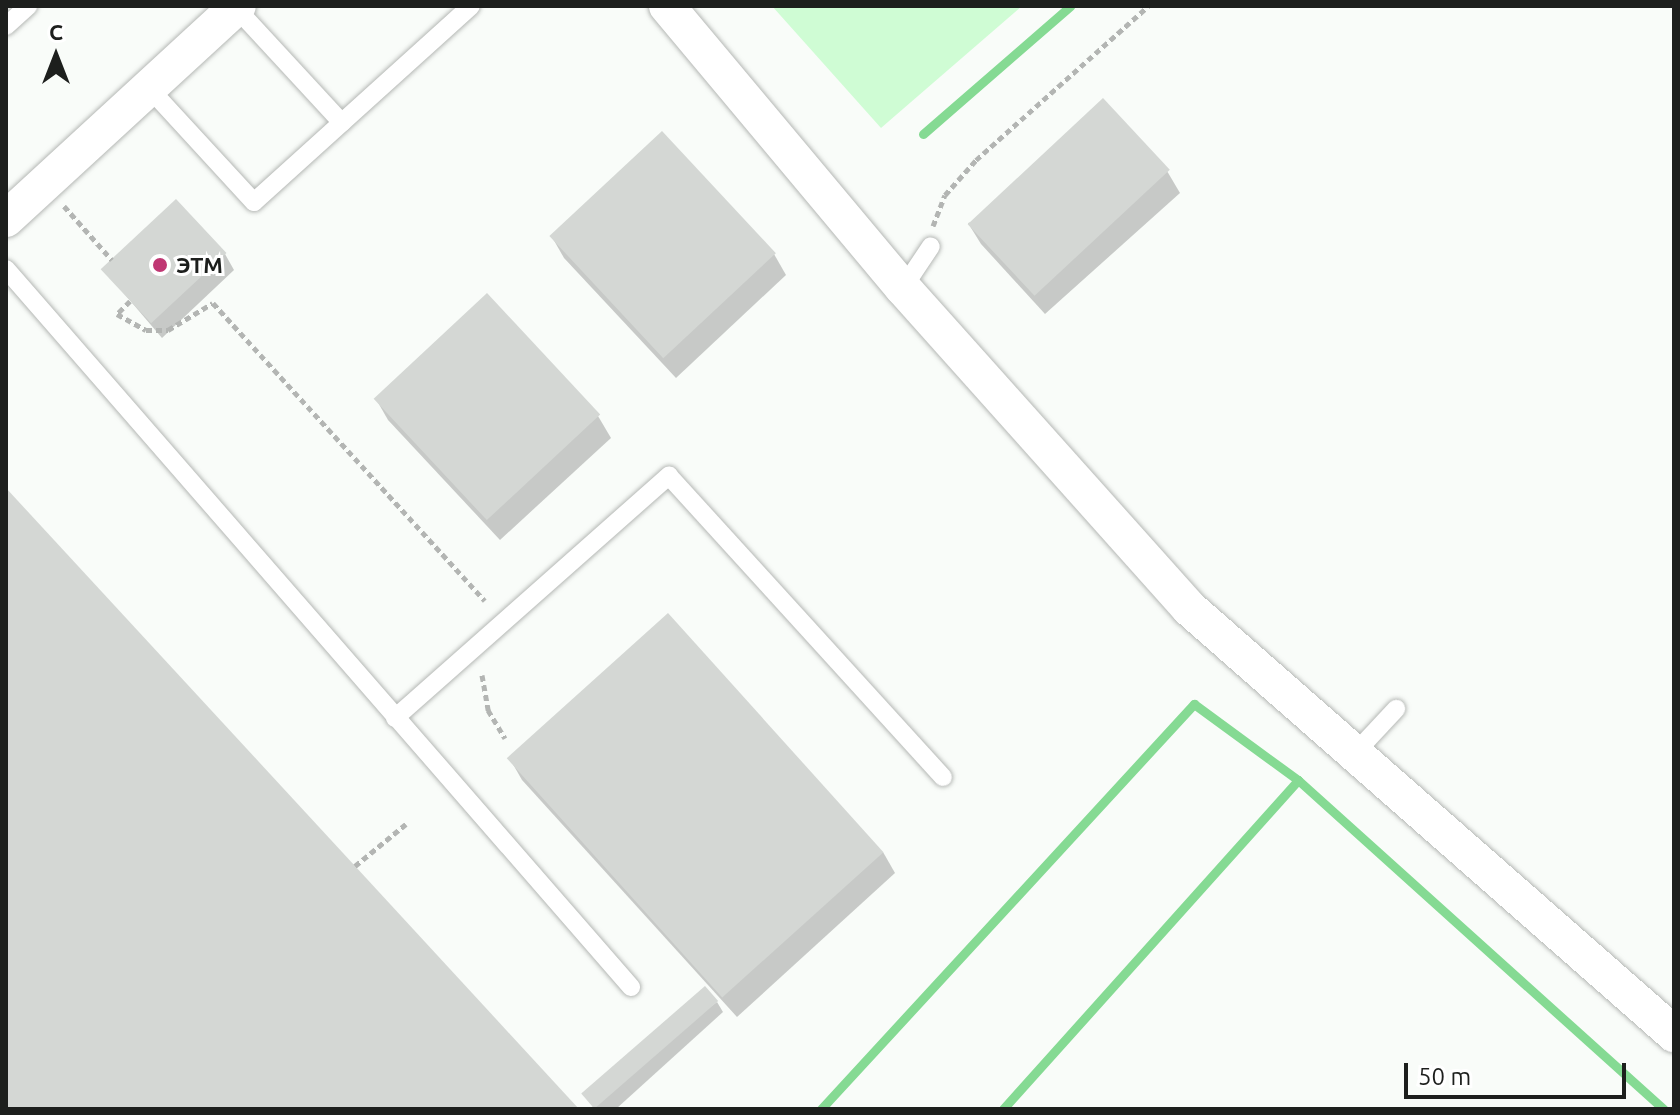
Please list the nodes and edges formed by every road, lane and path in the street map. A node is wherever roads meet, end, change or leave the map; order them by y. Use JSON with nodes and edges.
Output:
{"nodes":[{"id":1,"x":28,"y":6,"type":"edge"},
{"id":2,"x":471,"y":6,"type":"edge"},
{"id":3,"x":667,"y":6,"type":"edge"},
{"id":4,"x":1148,"y":6,"type":"edge"},
{"id":5,"x":237,"y":7,"type":"edge"},
{"id":6,"x":6,"y":26,"type":"edge"},
{"id":7,"x":149,"y":88,"type":"junction"},
{"id":8,"x":342,"y":123,"type":"junction"},
{"id":9,"x":45,"y":184,"type":"junction"},
{"id":10,"x":6,"y":219,"type":"edge"},
{"id":11,"x":931,"y":246,"type":"joint"},
{"id":12,"x":112,"y":260,"type":"dead end"},
{"id":13,"x":6,"y":269,"type":"edge"},
{"id":14,"x":903,"y":288,"type":"junction"},
{"id":15,"x":130,"y":301,"type":"dead end"},
{"id":16,"x":485,"y":601,"type":"dead end"},
{"id":17,"x":486,"y":666,"type":"dead end"},
{"id":18,"x":1396,"y":709,"type":"dead end"},
{"id":19,"x":395,"y":718,"type":"junction"},
{"id":20,"x":505,"y":738,"type":"dead end"},
{"id":21,"x":1354,"y":754,"type":"junction"},
{"id":22,"x":943,"y":777,"type":"dead end"},
{"id":23,"x":406,"y":824,"type":"dead end"},
{"id":24,"x":355,"y":866,"type":"dead end"},
{"id":25,"x":631,"y":987,"type":"dead end"},
{"id":26,"x":1674,"y":1034,"type":"edge"}],
"edges":[{"from":1,"to":6,"type":"lane"},
{"from":2,"to":8,"type":"lane"},
{"from":3,"to":14,"type":"street"},
{"from":4,"to":11,"type":"path"},
{"from":5,"to":7,"type":"street"},
{"from":5,"to":8,"type":"lane"},
{"from":7,"to":8,"type":"lane"},
{"from":7,"to":9,"type":"street"},
{"from":9,"to":10,"type":"street"},
{"from":9,"to":12,"type":"path"},
{"from":11,"to":14,"type":"lane"},
{"from":13,"to":19,"type":"lane"},
{"from":14,"to":21,"type":"street"},
{"from":15,"to":16,"type":"path"},
{"from":17,"to":20,"type":"path"},
{"from":18,"to":21,"type":"lane"},
{"from":19,"to":22,"type":"lane"},
{"from":19,"to":25,"type":"lane"},
{"from":21,"to":26,"type":"street"},
{"from":23,"to":24,"type":"path"}]}
